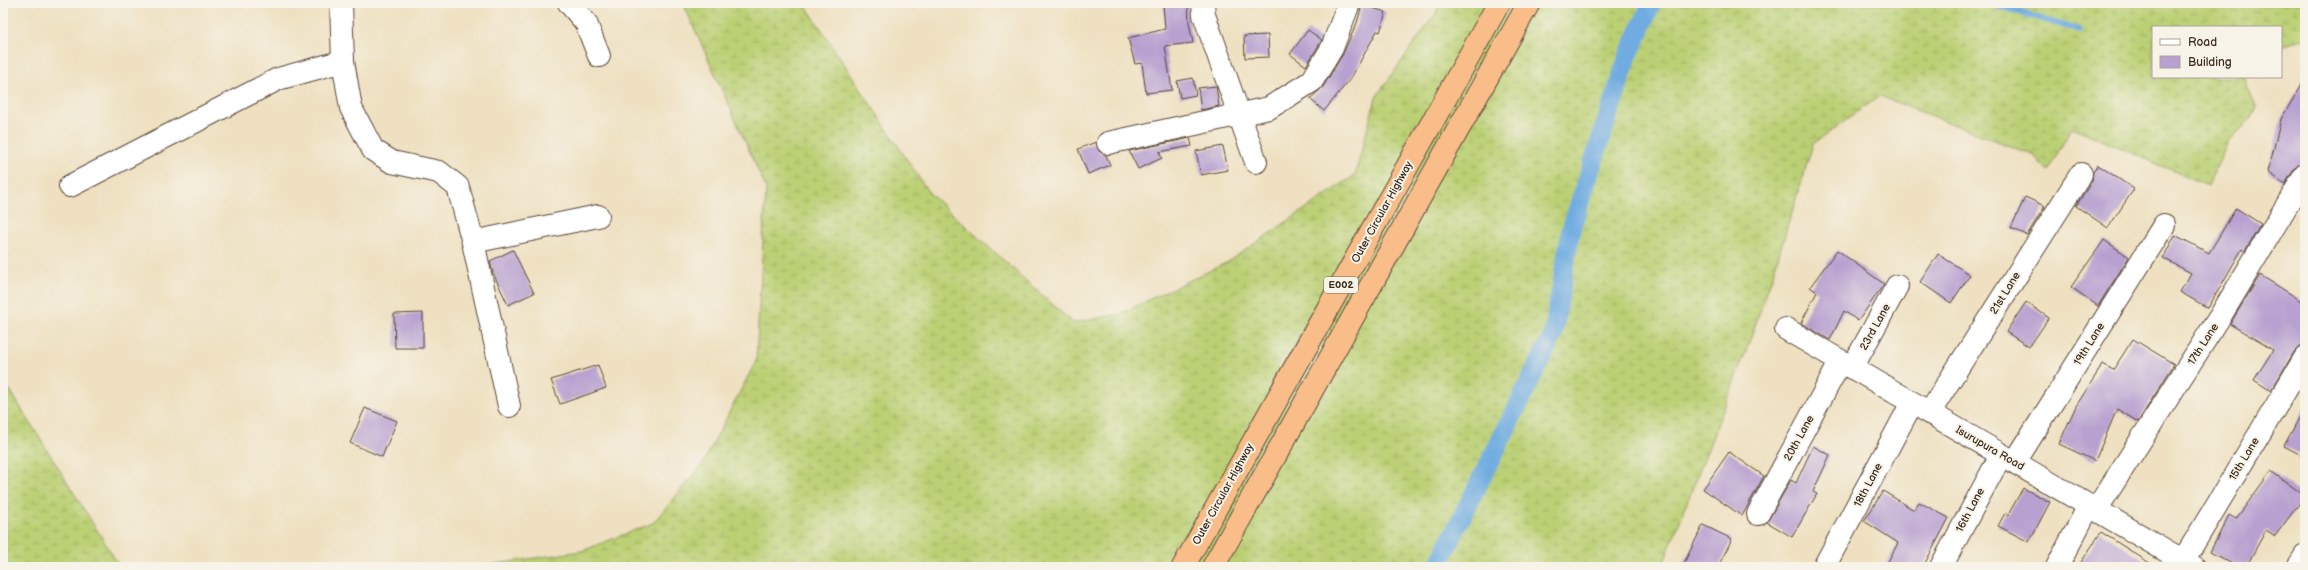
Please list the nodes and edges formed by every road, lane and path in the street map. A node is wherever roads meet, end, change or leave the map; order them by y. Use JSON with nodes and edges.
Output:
{"nodes":[{"id":1,"x":342,"y":3,"type":"edge"},
{"id":2,"x":569,"y":3,"type":"edge"},
{"id":3,"x":1203,"y":3,"type":"edge"},
{"id":4,"x":1349,"y":3,"type":"edge"},
{"id":5,"x":1499,"y":3,"type":"edge"},
{"id":6,"x":1529,"y":3,"type":"edge"},
{"id":7,"x":599,"y":56,"type":"dead end"},
{"id":8,"x":343,"y":61,"type":"junction"},
{"id":9,"x":1237,"y":113,"type":"junction"},
{"id":10,"x":1108,"y":143,"type":"dead end"},
{"id":11,"x":1256,"y":162,"type":"dead end"},
{"id":12,"x":2081,"y":174,"type":"dead end"},
{"id":13,"x":2305,"y":176,"type":"edge"},
{"id":14,"x":70,"y":186,"type":"dead end"},
{"id":15,"x":598,"y":216,"type":"dead end"},
{"id":16,"x":2164,"y":226,"type":"dead end"},
{"id":17,"x":473,"y":242,"type":"junction"},
{"id":18,"x":1897,"y":286,"type":"dead end"},
{"id":19,"x":1786,"y":329,"type":"dead end"},
{"id":20,"x":2305,"y":358,"type":"edge"},
{"id":21,"x":1846,"y":364,"type":"junction"},
{"id":22,"x":509,"y":406,"type":"dead end"},
{"id":23,"x":1920,"y":408,"type":"junction"},
{"id":24,"x":2008,"y":458,"type":"junction"},
{"id":25,"x":2093,"y":508,"type":"junction"},
{"id":26,"x":1758,"y":514,"type":"dead end"},
{"id":27,"x":2305,"y":556,"type":"edge"},
{"id":28,"x":2188,"y":564,"type":"edge"},
{"id":29,"x":1183,"y":567,"type":"edge"},
{"id":30,"x":1213,"y":567,"type":"edge"},
{"id":31,"x":1824,"y":567,"type":"edge"},
{"id":32,"x":1941,"y":567,"type":"edge"},
{"id":33,"x":2057,"y":567,"type":"edge"},
{"id":34,"x":2298,"y":567,"type":"edge"}],
"edges":[{"from":1,"to":8,"type":"street"},
{"from":2,"to":7,"type":"street"},
{"from":3,"to":9,"type":"street"},
{"from":4,"to":9,"type":"street"},
{"from":5,"to":29,"type":"highway","name":"Outer Circular Highway","number":"E002"},
{"from":6,"to":30,"type":"highway","number":"E002"},
{"from":8,"to":14,"type":"street"},
{"from":8,"to":17,"type":"street"},
{"from":9,"to":10,"type":"street"},
{"from":9,"to":11,"type":"street"},
{"from":12,"to":23,"type":"street","name":"21st Lane"},
{"from":13,"to":25,"type":"street","name":"17th Lane"},
{"from":15,"to":17,"type":"street"},
{"from":16,"to":24,"type":"street","name":"19th Lane"},
{"from":17,"to":22,"type":"street"},
{"from":18,"to":21,"type":"street","name":"23rd Lane"},
{"from":19,"to":21,"type":"street","name":"Isurupura Road"},
{"from":20,"to":28,"type":"street","name":"15th Lane"},
{"from":21,"to":23,"type":"street","name":"Isurupura Road"},
{"from":21,"to":26,"type":"street","name":"20th Lane"},
{"from":23,"to":24,"type":"street","name":"Isurupura Road"},
{"from":23,"to":31,"type":"street","name":"18th Lane"},
{"from":24,"to":25,"type":"street","name":"Isurupura Road"},
{"from":24,"to":32,"type":"street","name":"16th Lane"},
{"from":25,"to":28,"type":"street","name":"Isurupura Road"},
{"from":25,"to":33,"type":"street","name":"17th Lane"},
{"from":27,"to":34,"type":"street"}]}
